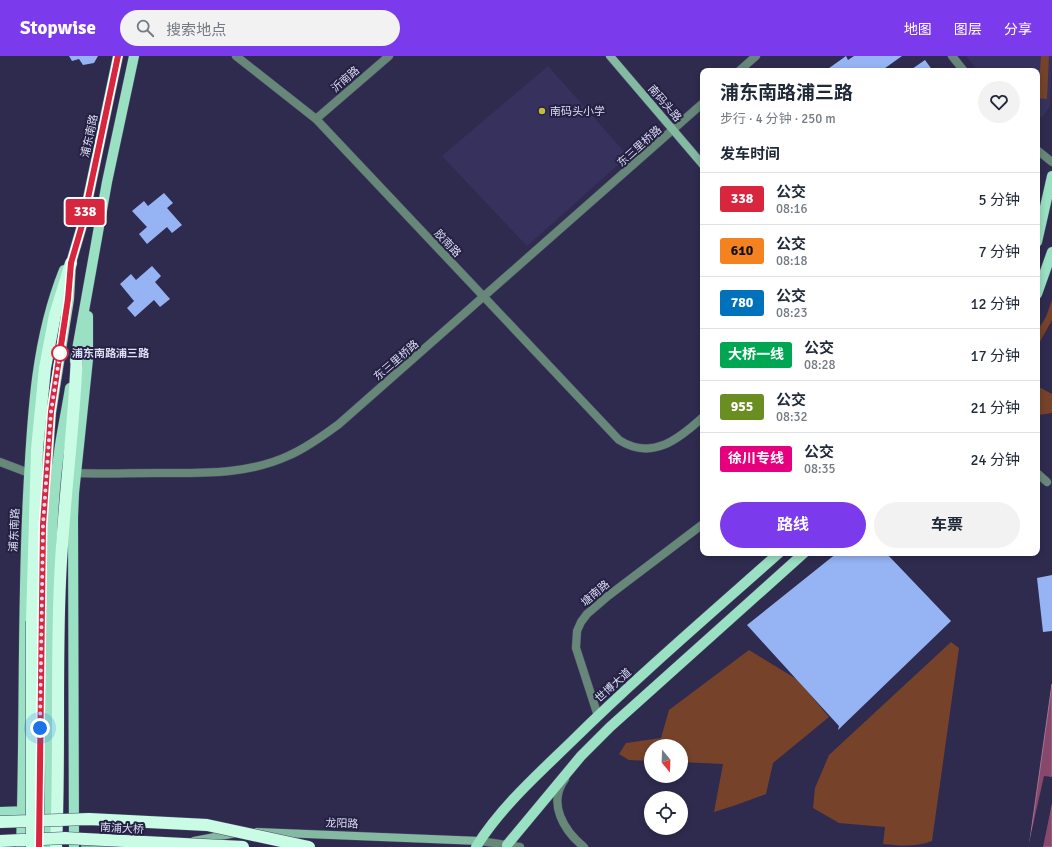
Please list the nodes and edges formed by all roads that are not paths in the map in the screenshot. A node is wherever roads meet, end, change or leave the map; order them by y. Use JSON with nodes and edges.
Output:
{"nodes":[{"id":1,"x":118,"y":56,"type":"edge"},
{"id":2,"x":134,"y":56,"type":"edge"},
{"id":3,"x":236,"y":56,"type":"edge"},
{"id":4,"x":389,"y":56,"type":"edge"},
{"id":5,"x":610,"y":56,"type":"edge"},
{"id":6,"x":756,"y":56,"type":"edge"},
{"id":7,"x":952,"y":56,"type":"edge"},
{"id":8,"x":742,"y":68,"type":"edge"},
{"id":9,"x":962,"y":68,"type":"edge"},
{"id":10,"x":700,"y":106,"type":"edge"},
{"id":11,"x":316,"y":119,"type":"junction"},
{"id":12,"x":674,"y":130,"type":"junction"},
{"id":13,"x":1040,"y":152,"type":"edge"},
{"id":14,"x":700,"y":161,"type":"edge"},
{"id":15,"x":1052,"y":162,"type":"edge"},
{"id":16,"x":1052,"y":176,"type":"edge"},
{"id":17,"x":83,"y":222,"type":"junction"},
{"id":18,"x":1040,"y":229,"type":"edge"},
{"id":19,"x":1052,"y":252,"type":"edge"},
{"id":20,"x":71,"y":263,"type":"junction"},
{"id":21,"x":89,"y":285,"type":"junction"},
{"id":22,"x":1040,"y":286,"type":"edge"},
{"id":23,"x":484,"y":298,"type":"junction"},
{"id":24,"x":77,"y":354,"type":"junction"},
{"id":25,"x":700,"y":419,"type":"edge"},
{"id":26,"x":0,"y":462,"type":"edge"},
{"id":27,"x":29,"y":473,"type":"junction"},
{"id":28,"x":76,"y":473,"type":"junction"},
{"id":29,"x":1040,"y":476,"type":"edge"},
{"id":30,"x":1047,"y":482,"type":"dead end"},
{"id":31,"x":700,"y":526,"type":"edge"},
{"id":32,"x":776,"y":556,"type":"edge"},
{"id":33,"x":801,"y":556,"type":"edge"},
{"id":34,"x":598,"y":716,"type":"junction"},
{"id":35,"x":581,"y":756,"type":"junction"},
{"id":36,"x":22,"y":811,"type":"junction"},
{"id":37,"x":51,"y":811,"type":"junction"},
{"id":38,"x":0,"y":812,"type":"edge"},
{"id":39,"x":40,"y":812,"type":"junction"},
{"id":40,"x":0,"y":822,"type":"edge"},
{"id":41,"x":0,"y":841,"type":"edge"},
{"id":42,"x":478,"y":844,"type":"edge"},
{"id":43,"x":74,"y":846,"type":"edge"},
{"id":44,"x":506,"y":846,"type":"edge"},
{"id":45,"x":21,"y":847,"type":"edge"},
{"id":46,"x":32,"y":847,"type":"edge"},
{"id":47,"x":39,"y":847,"type":"edge"},
{"id":48,"x":49,"y":847,"type":"edge"},
{"id":49,"x":56,"y":847,"type":"edge"},
{"id":50,"x":119,"y":847,"type":"edge"},
{"id":51,"x":164,"y":847,"type":"edge"},
{"id":52,"x":243,"y":847,"type":"edge"},
{"id":53,"x":309,"y":847,"type":"edge"},
{"id":54,"x":520,"y":847,"type":"edge"},
{"id":55,"x":584,"y":847,"type":"edge"}],
"edges":[{"from":1,"to":17,"type":"main road","name":"浦东南路"},
{"from":2,"to":21,"type":"main road"},
{"from":3,"to":11,"type":"street","name":"胶南路"},
{"from":4,"to":11,"type":"street","name":"沂南路"},
{"from":5,"to":12,"type":"main road","name":"南码头路"},
{"from":6,"to":8,"type":"street"},
{"from":7,"to":9,"type":"street"},
{"from":10,"to":12,"type":"street","name":"东三里桥路"},
{"from":11,"to":23,"type":"street","name":"胶南路"},
{"from":12,"to":14,"type":"main road","name":"南码头路"},
{"from":12,"to":23,"type":"street","name":"东三里桥路"},
{"from":13,"to":15,"type":"street"},
{"from":16,"to":18,"type":"main road"},
{"from":17,"to":20,"type":"main road","name":"浦东南路"},
{"from":17,"to":27,"type":"main road","name":"浦东南路"},
{"from":19,"to":22,"type":"main road"},
{"from":20,"to":39,"type":"main road","name":"浦东南路"},
{"from":20,"to":46,"type":"highway","bridge":true},
{"from":21,"to":24,"type":"main road"},
{"from":21,"to":28,"type":"main road"},
{"from":23,"to":25,"type":"street","name":"胶南路"},
{"from":23,"to":28,"type":"street","name":"东三里桥路"},
{"from":24,"to":37,"type":"main road"},
{"from":24,"to":49,"type":"highway","bridge":true},
{"from":26,"to":27,"type":"street"},
{"from":27,"to":36,"type":"main road","name":"浦东南路"},
{"from":28,"to":43,"type":"main road"},
{"from":29,"to":30,"type":"street"},
{"from":31,"to":34,"type":"street","name":"塘南路"},
{"from":32,"to":34,"type":"main road","name":"世博大道"},
{"from":33,"to":35,"type":"main road"},
{"from":34,"to":42,"type":"main road","name":"世博大道"},
{"from":35,"to":44,"type":"main road"},
{"from":35,"to":55,"type":"street"},
{"from":36,"to":38,"type":"main road"},
{"from":36,"to":39,"type":"main road"},
{"from":36,"to":45,"type":"main road","name":"浦东南路"},
{"from":37,"to":39,"type":"main road"},
{"from":37,"to":48,"type":"main road"},
{"from":39,"to":47,"type":"main road","name":"浦东南路"},
{"from":40,"to":53,"type":"highway","bridge":true},
{"from":41,"to":52,"type":"highway","name":"南浦大桥","bridge":true},
{"from":42,"to":44,"type":"street","name":"龙阳路"},
{"from":42,"to":51,"type":"main road","name":"龙阳路"},
{"from":43,"to":50,"type":"main road"},
{"from":44,"to":54,"type":"street","name":"龙阳路"}]}
